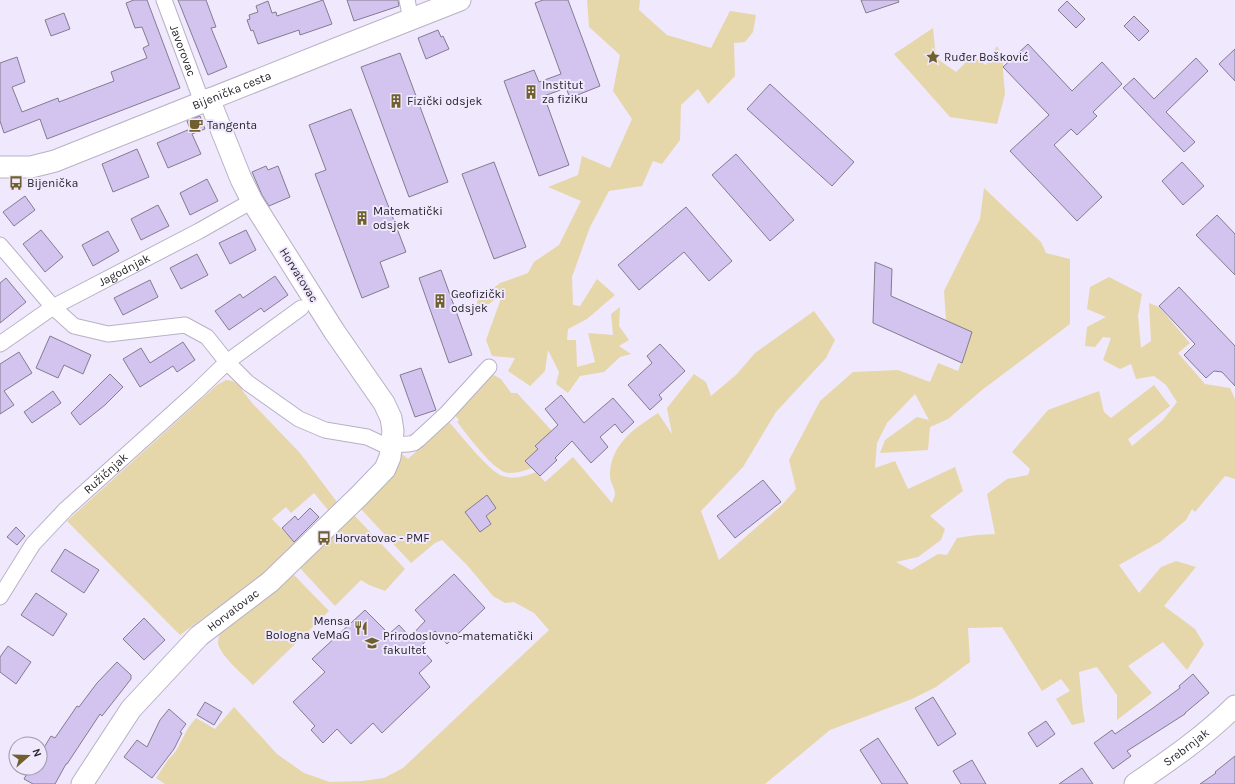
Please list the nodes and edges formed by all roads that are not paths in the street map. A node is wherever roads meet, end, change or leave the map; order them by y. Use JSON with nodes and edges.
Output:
{"nodes":[{"id":1,"x":164,"y":0,"type":"edge"},
{"id":2,"x":460,"y":0,"type":"edge"},
{"id":3,"x":409,"y":10,"type":"edge"},
{"id":4,"x":205,"y":101,"type":"junction"},
{"id":5,"x":0,"y":167,"type":"edge"},
{"id":6,"x":252,"y":201,"type":"junction"},
{"id":7,"x":0,"y":245,"type":"edge"},
{"id":8,"x":53,"y":307,"type":"junction"},
{"id":9,"x":301,"y":308,"type":"dead end"},
{"id":10,"x":0,"y":344,"type":"edge"},
{"id":11,"x":227,"y":362,"type":"junction"},
{"id":12,"x":489,"y":367,"type":"dead end"},
{"id":13,"x":392,"y":445,"type":"junction"},
{"id":14,"x":0,"y":597,"type":"edge"},
{"id":15,"x":1235,"y":706,"type":"edge"},
{"id":16,"x":82,"y":784,"type":"edge"},
{"id":17,"x":1135,"y":784,"type":"edge"}],
"edges":[{"from":1,"to":4,"type":"street","name":"Javorovac"},
{"from":2,"to":3,"type":"street","name":"Bijenička cesta"},
{"from":3,"to":4,"type":"street","name":"Bijenička cesta"},
{"from":4,"to":5,"type":"street","name":"Bijenička cesta"},
{"from":4,"to":6,"type":"street","name":"Horvatovac"},
{"from":6,"to":8,"type":"street","name":"Jagodnjak"},
{"from":6,"to":13,"type":"street","name":"Horvatovac"},
{"from":7,"to":8,"type":"street"},
{"from":8,"to":10,"type":"street","name":"Jagodnjak"},
{"from":8,"to":11,"type":"street"},
{"from":9,"to":11,"type":"street","name":"Ružičnjak"},
{"from":11,"to":13,"type":"street"},
{"from":11,"to":14,"type":"street","name":"Ružičnjak"},
{"from":12,"to":13,"type":"street"},
{"from":13,"to":16,"type":"street","name":"Horvatovac"},
{"from":15,"to":17,"type":"street","name":"Srebrnjak"}]}
